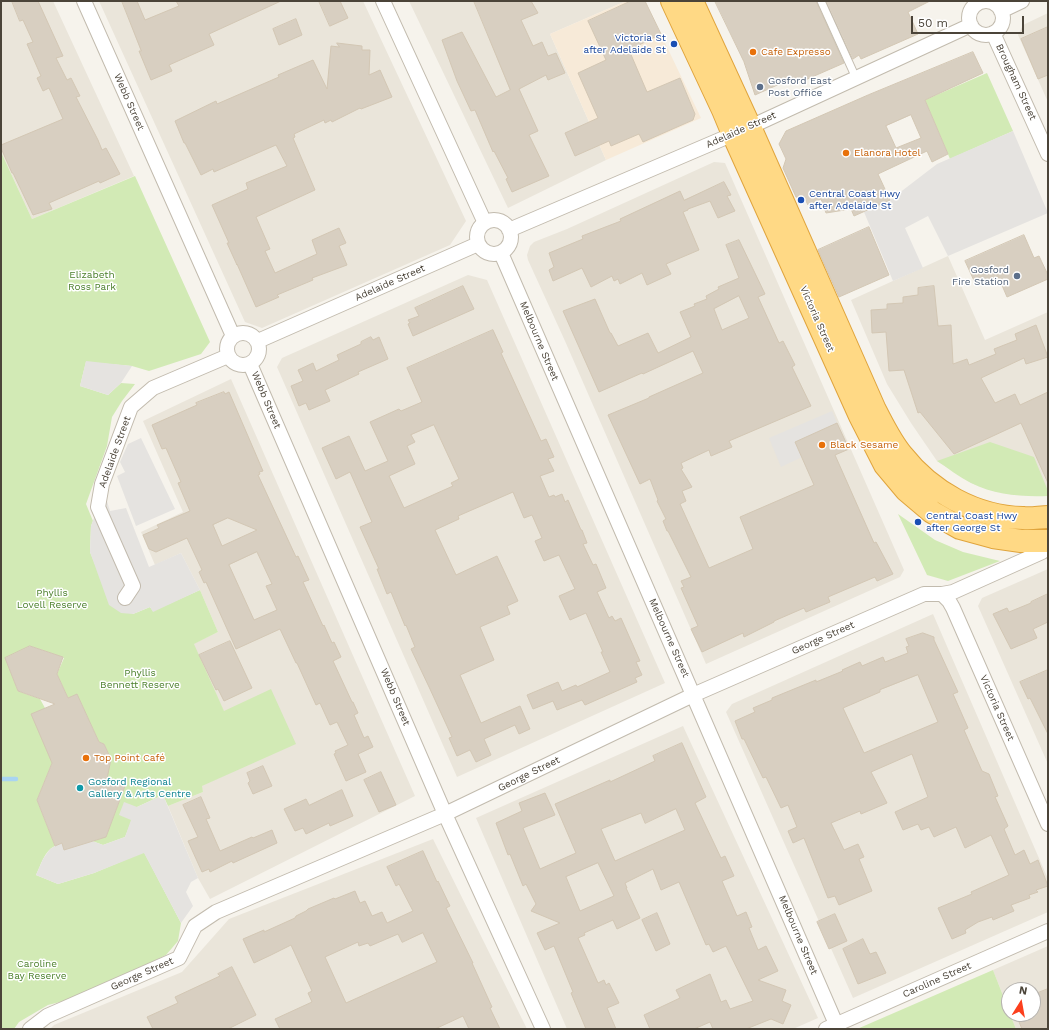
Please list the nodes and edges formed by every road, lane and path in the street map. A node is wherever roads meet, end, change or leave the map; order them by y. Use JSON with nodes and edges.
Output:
{"nodes":[{"id":1,"x":84,"y":1,"type":"edge"},
{"id":2,"x":383,"y":1,"type":"edge"},
{"id":3,"x":672,"y":1,"type":"edge"},
{"id":4,"x":692,"y":1,"type":"edge"},
{"id":5,"x":821,"y":1,"type":"edge"},
{"id":6,"x":1022,"y":1,"type":"edge"},
{"id":7,"x":979,"y":2,"type":"edge"},
{"id":8,"x":1001,"y":10,"type":"junction"},
{"id":9,"x":971,"y":25,"type":"junction"},
{"id":10,"x":993,"y":33,"type":"junction"},
{"id":11,"x":856,"y":78,"type":"junction"},
{"id":12,"x":741,"y":130,"type":"junction"},
{"id":13,"x":1048,"y":154,"type":"edge"},
{"id":14,"x":485,"y":223,"type":"junction"},
{"id":15,"x":509,"y":230,"type":"junction"},
{"id":16,"x":478,"y":244,"type":"junction"},
{"id":17,"x":501,"y":252,"type":"junction"},
{"id":18,"x":233,"y":336,"type":"junction"},
{"id":19,"x":258,"y":341,"type":"junction"},
{"id":20,"x":228,"y":356,"type":"junction"},
{"id":21,"x":250,"y":364,"type":"junction"},
{"id":22,"x":1048,"y":517,"type":"edge"},
{"id":23,"x":1048,"y":541,"type":"edge"},
{"id":24,"x":1048,"y":546,"type":"edge"},
{"id":25,"x":942,"y":594,"type":"junction"},
{"id":26,"x":125,"y":598,"type":"dead end"},
{"id":27,"x":693,"y":695,"type":"junction"},
{"id":28,"x":445,"y":814,"type":"junction"},
{"id":29,"x":1048,"y":824,"type":"edge"},
{"id":30,"x":1048,"y":931,"type":"edge"},
{"id":31,"x":831,"y":1026,"type":"edge"},
{"id":32,"x":30,"y":1029,"type":"edge"},
{"id":33,"x":543,"y":1029,"type":"edge"}],
"edges":[{"from":1,"to":18,"type":"street","name":"Webb Street"},
{"from":2,"to":14,"type":"street"},
{"from":3,"to":12,"type":"highway","name":"Victoria Street"},
{"from":4,"to":12,"type":"highway","name":"Victoria Street"},
{"from":5,"to":11,"type":"lane"},
{"from":6,"to":8,"type":"street"},
{"from":7,"to":8,"type":"street"},
{"from":7,"to":9,"type":"street"},
{"from":8,"to":10,"type":"street"},
{"from":9,"to":10,"type":"street"},
{"from":9,"to":11,"type":"street","name":"Adelaide Street"},
{"from":10,"to":13,"type":"street","name":"Brougham Street"},
{"from":11,"to":12,"type":"street","name":"Adelaide Street"},
{"from":12,"to":15,"type":"street","name":"Adelaide Street"},
{"from":12,"to":22,"type":"highway","name":"Victoria Street"},
{"from":12,"to":23,"type":"highway","name":"Victoria Street"},
{"from":14,"to":15,"type":"street"},
{"from":14,"to":16,"type":"street"},
{"from":15,"to":17,"type":"street"},
{"from":16,"to":17,"type":"street"},
{"from":16,"to":19,"type":"street","name":"Adelaide Street"},
{"from":17,"to":27,"type":"street","name":"Melbourne Street"},
{"from":18,"to":19,"type":"street"},
{"from":18,"to":20,"type":"street"},
{"from":19,"to":21,"type":"street"},
{"from":20,"to":21,"type":"street"},
{"from":20,"to":26,"type":"street","name":"Adelaide Street"},
{"from":21,"to":28,"type":"street","name":"Webb Street"},
{"from":24,"to":25,"type":"street","name":"George Street"},
{"from":25,"to":27,"type":"street","name":"George Street"},
{"from":25,"to":29,"type":"street","name":"Victoria Street"},
{"from":27,"to":28,"type":"street","name":"George Street"},
{"from":27,"to":31,"type":"street","name":"Melbourne Street"},
{"from":28,"to":32,"type":"street","name":"George Street"},
{"from":28,"to":33,"type":"street","name":"Webb Street"},
{"from":30,"to":31,"type":"street","name":"Caroline Street"}]}
